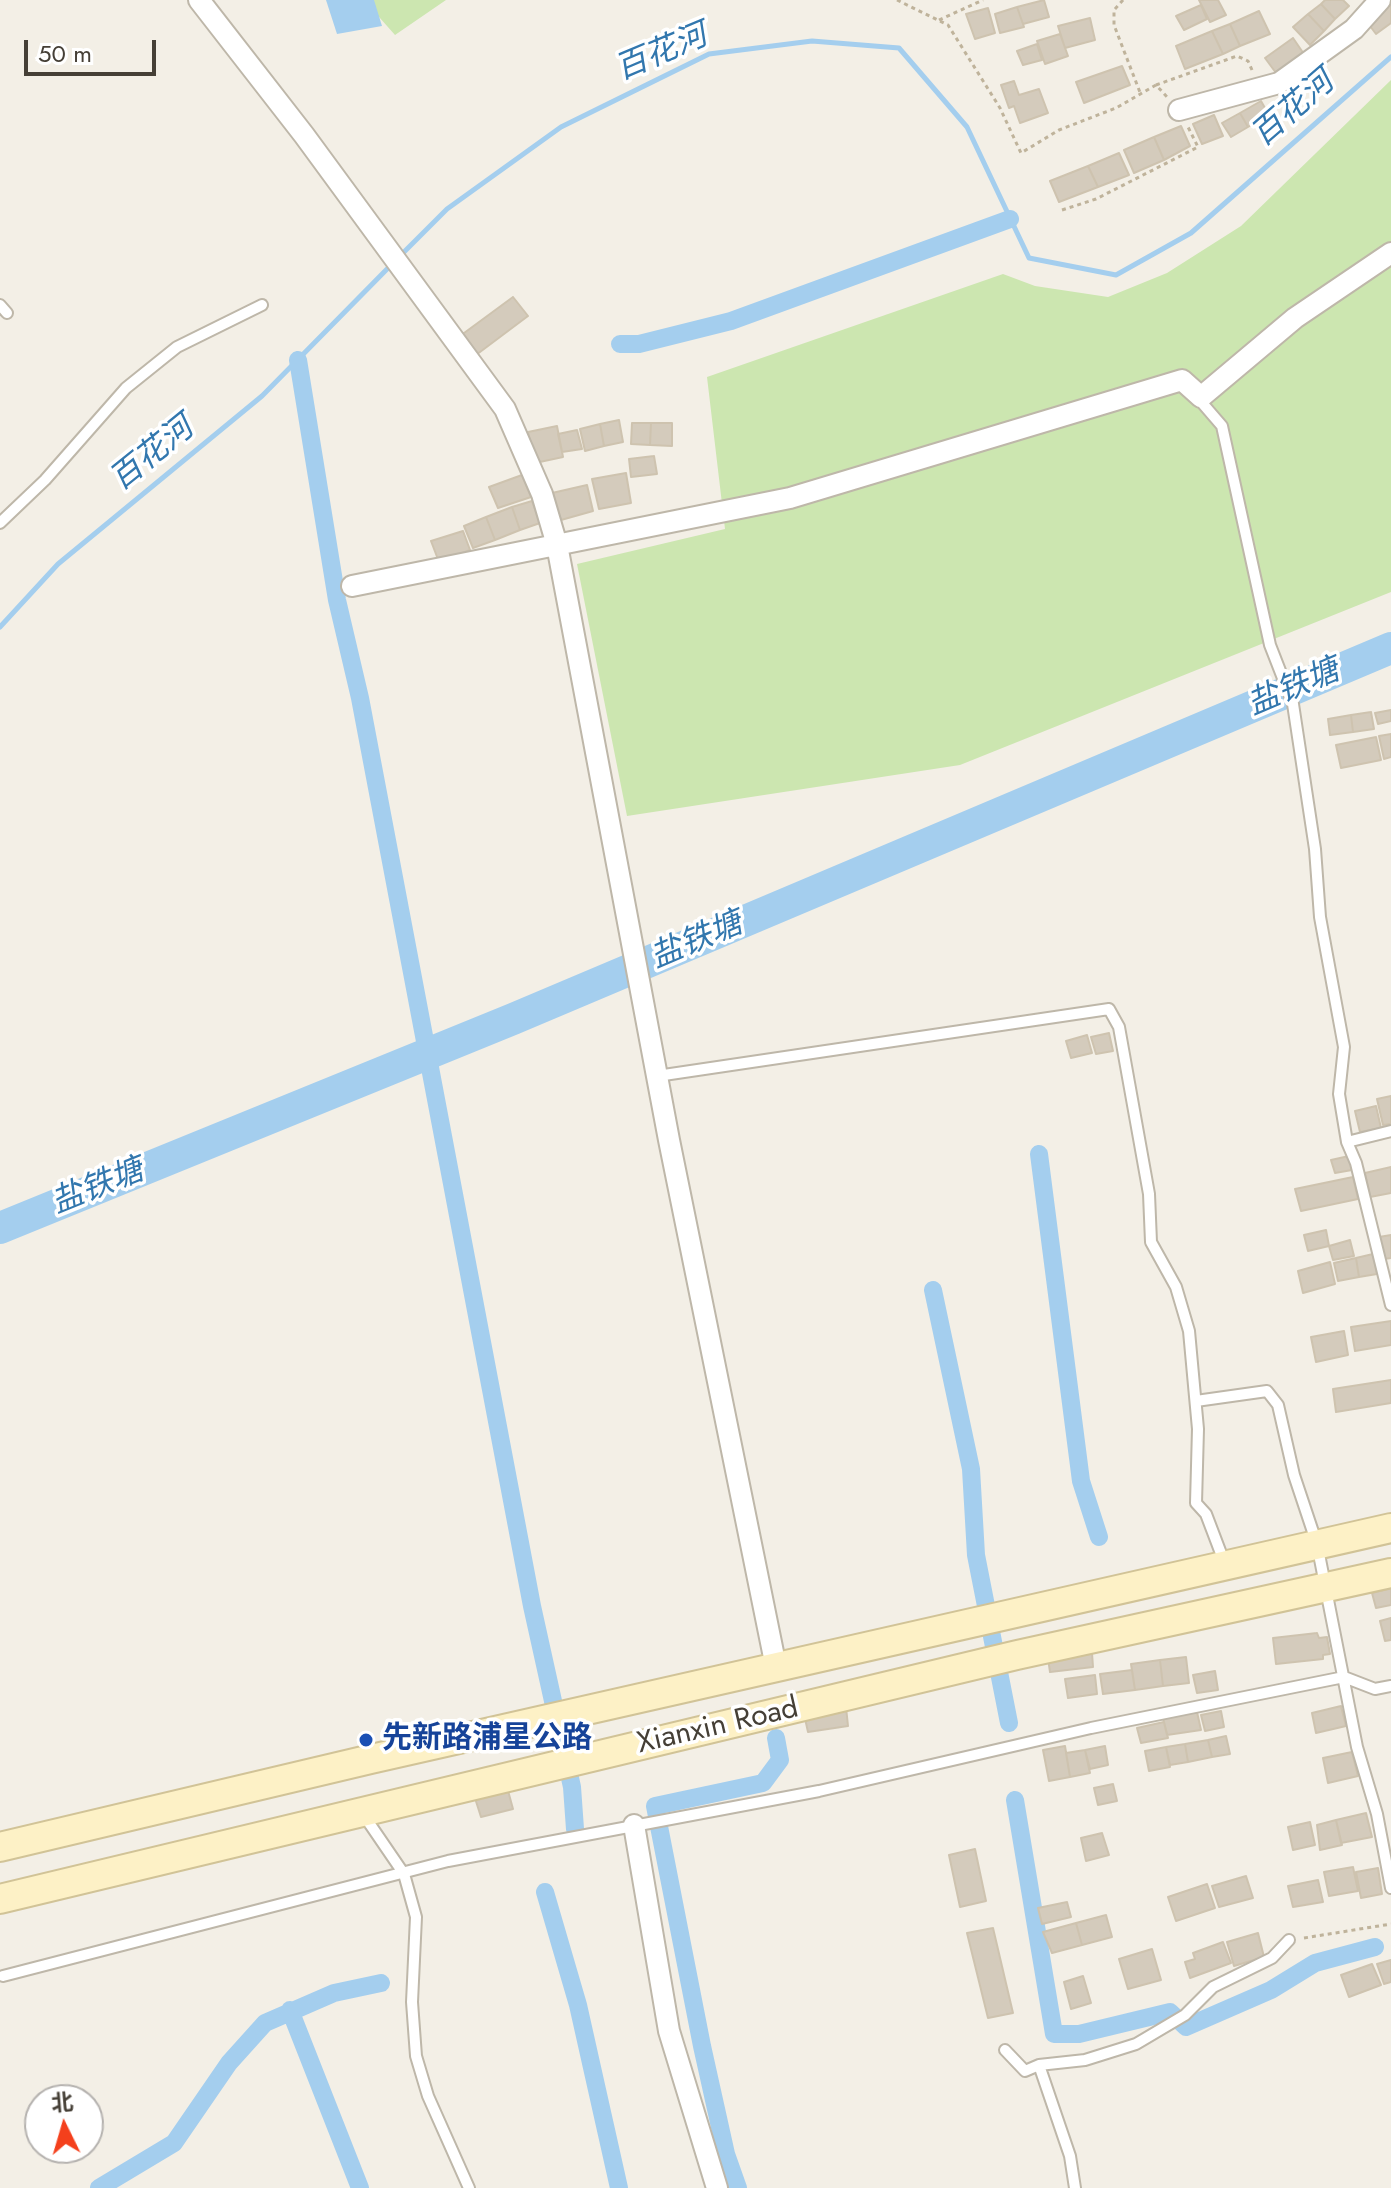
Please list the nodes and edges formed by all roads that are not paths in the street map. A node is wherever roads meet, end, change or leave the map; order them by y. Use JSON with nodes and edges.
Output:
{"nodes":[{"id":1,"x":199,"y":0,"type":"edge"},
{"id":2,"x":1380,"y":0,"type":"edge"},
{"id":3,"x":1179,"y":110,"type":"road end"},
{"id":4,"x":1391,"y":253,"type":"edge"},
{"id":5,"x":262,"y":305,"type":"dead end"},
{"id":6,"x":1182,"y":380,"type":"junction"},
{"id":7,"x":0,"y":523,"type":"edge"},
{"id":8,"x":557,"y":545,"type":"junction"},
{"id":9,"x":352,"y":586,"type":"dead end"},
{"id":10,"x":657,"y":1076,"type":"junction"},
{"id":11,"x":1391,"y":1131,"type":"edge"},
{"id":12,"x":1347,"y":1142,"type":"junction"},
{"id":13,"x":1387,"y":1278,"type":"edge"},
{"id":14,"x":1391,"y":1305,"type":"edge"},
{"id":15,"x":1196,"y":1401,"type":"junction"},
{"id":16,"x":1391,"y":1528,"type":"edge"},
{"id":17,"x":1317,"y":1544,"type":"junction"},
{"id":18,"x":1226,"y":1565,"type":"junction"},
{"id":19,"x":1391,"y":1573,"type":"edge"},
{"id":20,"x":1324,"y":1587,"type":"junction"},
{"id":21,"x":776,"y":1667,"type":"junction"},
{"id":22,"x":1344,"y":1677,"type":"junction"},
{"id":23,"x":1391,"y":1686,"type":"edge"},
{"id":24,"x":362,"y":1812,"type":"junction"},
{"id":25,"x":634,"y":1825,"type":"junction"},
{"id":26,"x":0,"y":1847,"type":"edge"},
{"id":27,"x":404,"y":1874,"type":"junction"},
{"id":28,"x":1391,"y":1888,"type":"edge"},
{"id":29,"x":0,"y":1899,"type":"edge"},
{"id":30,"x":1289,"y":1940,"type":"road end"},
{"id":31,"x":3,"y":1976,"type":"dead end"},
{"id":32,"x":1005,"y":2050,"type":"dead end"},
{"id":33,"x":1039,"y":2065,"type":"junction"},
{"id":34,"x":469,"y":2188,"type":"edge"},
{"id":35,"x":717,"y":2188,"type":"edge"},
{"id":36,"x":1075,"y":2188,"type":"edge"}],
"edges":[{"from":1,"to":8,"type":"street"},
{"from":2,"to":3,"type":"street"},
{"from":4,"to":6,"type":"street"},
{"from":5,"to":7,"type":"lane"},
{"from":6,"to":8,"type":"street"},
{"from":6,"to":12,"type":"lane"},
{"from":8,"to":9,"type":"street"},
{"from":8,"to":10,"type":"street"},
{"from":10,"to":15,"type":"lane"},
{"from":10,"to":21,"type":"street"},
{"from":11,"to":12,"type":"lane"},
{"from":12,"to":13,"type":"lane"},
{"from":13,"to":14,"type":"lane"},
{"from":15,"to":17,"type":"lane"},
{"from":15,"to":18,"type":"lane"},
{"from":16,"to":17,"type":"main road","name":"Xianxin Road"},
{"from":17,"to":18,"type":"main road","name":"Xianxin Road"},
{"from":17,"to":20,"type":"lane"},
{"from":18,"to":21,"type":"main road","name":"Xianxin Road"},
{"from":19,"to":20,"type":"main road","name":"Xianxin Road"},
{"from":20,"to":22,"type":"lane"},
{"from":20,"to":24,"type":"main road","name":"Xianxin Road"},
{"from":21,"to":26,"type":"main road","name":"Xianxin Road"},
{"from":22,"to":23,"type":"lane"},
{"from":22,"to":25,"type":"lane"},
{"from":22,"to":28,"type":"lane"},
{"from":24,"to":27,"type":"lane"},
{"from":24,"to":29,"type":"main road","name":"Xianxin Road"},
{"from":25,"to":27,"type":"lane"},
{"from":25,"to":35,"type":"street"},
{"from":27,"to":31,"type":"lane"},
{"from":27,"to":34,"type":"lane"},
{"from":30,"to":33,"type":"lane"},
{"from":32,"to":33,"type":"lane"},
{"from":33,"to":36,"type":"lane"}]}
